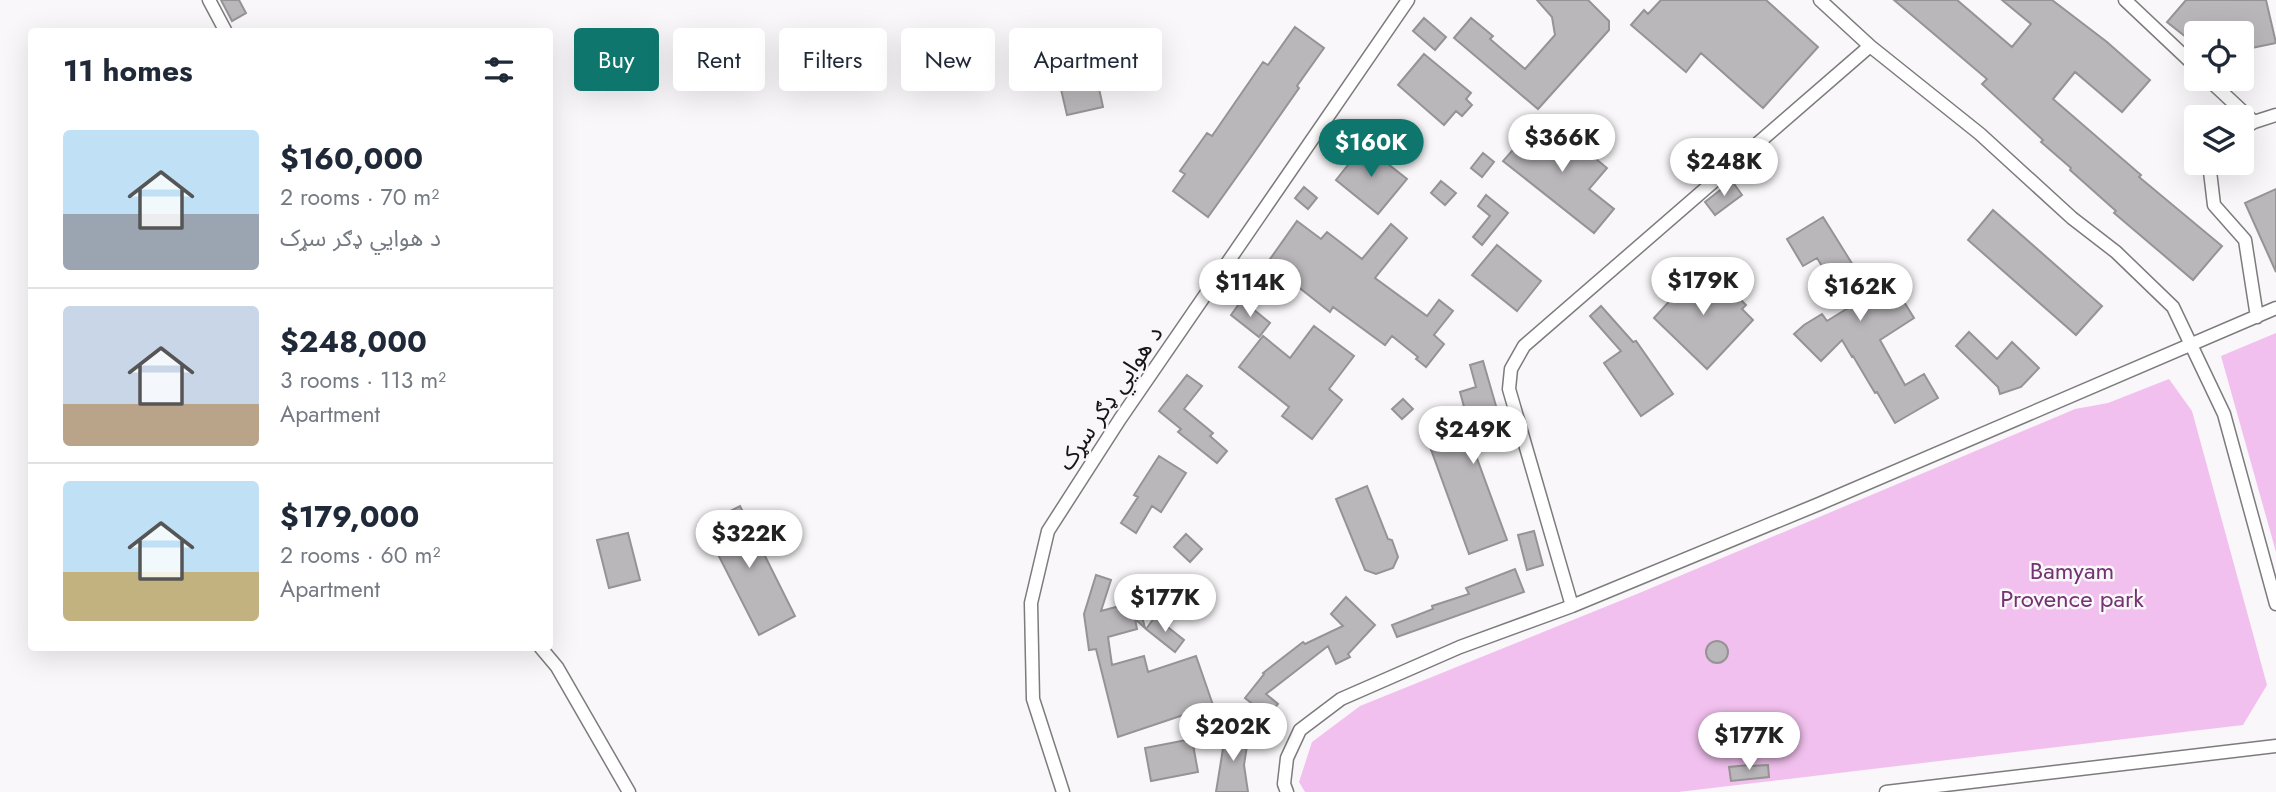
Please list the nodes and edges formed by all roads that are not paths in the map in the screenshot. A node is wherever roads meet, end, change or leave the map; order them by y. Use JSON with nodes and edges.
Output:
{"nodes":[{"id":1,"x":209,"y":0,"type":"edge"},
{"id":2,"x":1408,"y":0,"type":"edge"},
{"id":3,"x":1820,"y":0,"type":"edge"},
{"id":4,"x":2125,"y":0,"type":"edge"},
{"id":5,"x":224,"y":28,"type":"edge"},
{"id":6,"x":1870,"y":46,"type":"junction"},
{"id":7,"x":2184,"y":56,"type":"edge"},
{"id":8,"x":2221,"y":91,"type":"edge"},
{"id":9,"x":2236,"y":105,"type":"edge"},
{"id":10,"x":2276,"y":115,"type":"edge"},
{"id":11,"x":2254,"y":122,"type":"edge"},
{"id":12,"x":2210,"y":175,"type":"edge"},
{"id":13,"x":2276,"y":308,"type":"edge"},
{"id":14,"x":2257,"y":317,"type":"junction"},
{"id":15,"x":2191,"y":346,"type":"junction"},
{"id":16,"x":2276,"y":604,"type":"edge"},
{"id":17,"x":1572,"y":606,"type":"junction"},
{"id":18,"x":544,"y":651,"type":"edge"},
{"id":19,"x":2276,"y":746,"type":"edge"},
{"id":20,"x":629,"y":792,"type":"edge"},
{"id":21,"x":1063,"y":792,"type":"edge"},
{"id":22,"x":1287,"y":792,"type":"edge"},
{"id":23,"x":1886,"y":792,"type":"edge"}],
"edges":[{"from":1,"to":5,"type":"street"},
{"from":2,"to":21,"type":"street","name":"د هوايي ډګر سړک"},
{"from":3,"to":6,"type":"street"},
{"from":4,"to":7,"type":"street"},
{"from":6,"to":15,"type":"street"},
{"from":6,"to":17,"type":"street"},
{"from":8,"to":9,"type":"street"},
{"from":10,"to":11,"type":"street"},
{"from":12,"to":14,"type":"street"},
{"from":13,"to":14,"type":"street"},
{"from":14,"to":15,"type":"street"},
{"from":15,"to":16,"type":"street"},
{"from":15,"to":17,"type":"street"},
{"from":17,"to":22,"type":"street"},
{"from":18,"to":20,"type":"street"},
{"from":19,"to":23,"type":"street"}]}
